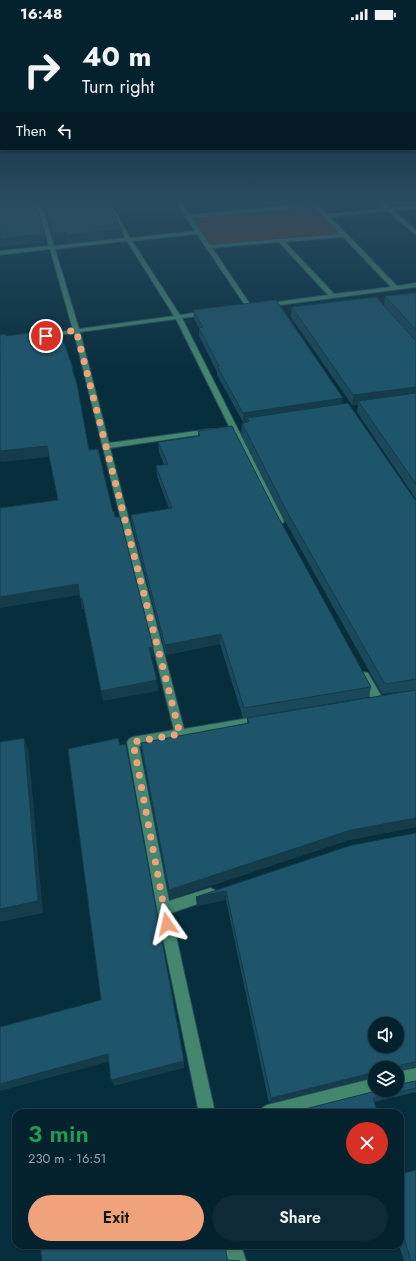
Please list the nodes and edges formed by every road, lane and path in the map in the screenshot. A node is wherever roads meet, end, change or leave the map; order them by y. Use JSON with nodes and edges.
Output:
{"nodes":[{"id":1,"x":57,"y":261,"type":"edge"},
{"id":2,"x":142,"y":261,"type":"edge"},
{"id":3,"x":217,"y":261,"type":"edge"},
{"id":4,"x":299,"y":261,"type":"edge"},
{"id":5,"x":369,"y":261,"type":"edge"},
{"id":6,"x":416,"y":285,"type":"edge"},
{"id":7,"x":396,"y":288,"type":"junction"},
{"id":8,"x":365,"y":291,"type":"junction"},
{"id":9,"x":332,"y":296,"type":"junction"},
{"id":10,"x":370,"y":297,"type":"edge"},
{"id":11,"x":217,"y":311,"type":"edge"},
{"id":12,"x":178,"y":317,"type":"junction"},
{"id":13,"x":76,"y":330,"type":"junction"},
{"id":14,"x":38,"y":337,"type":"edge"},
{"id":15,"x":229,"y":428,"type":"junction"},
{"id":16,"x":106,"y":446,"type":"junction"},
{"id":17,"x":284,"y":529,"type":"edge"},
{"id":18,"x":360,"y":667,"type":"edge"},
{"id":19,"x":394,"y":699,"type":"edge"},
{"id":20,"x":379,"y":702,"type":"junction"},
{"id":21,"x":363,"y":704,"type":"edge"},
{"id":22,"x":271,"y":718,"type":"edge"},
{"id":23,"x":180,"y":734,"type":"junction"},
{"id":24,"x":223,"y":889,"type":"edge"},
{"id":25,"x":164,"y":909,"type":"junction"},
{"id":26,"x":416,"y":1076,"type":"edge"},
{"id":27,"x":404,"y":1079,"type":"edge"},
{"id":28,"x":368,"y":1088,"type":"edge"},
{"id":29,"x":206,"y":1109,"type":"edge"},
{"id":30,"x":283,"y":1109,"type":"edge"},
{"id":31,"x":234,"y":1249,"type":"edge"},
{"id":32,"x":237,"y":1261,"type":"edge"}],
"edges":[{"from":1,"to":13,"type":"street"},
{"from":2,"to":12,"type":"street"},
{"from":3,"to":9,"type":"street"},
{"from":4,"to":9,"type":"street"},
{"from":5,"to":7,"type":"street"},
{"from":6,"to":7,"type":"street"},
{"from":7,"to":8,"type":"street"},
{"from":8,"to":9,"type":"street"},
{"from":8,"to":10,"type":"street"},
{"from":11,"to":12,"type":"street"},
{"from":12,"to":13,"type":"street"},
{"from":12,"to":15,"type":"street"},
{"from":13,"to":14,"type":"street"},
{"from":13,"to":16,"type":"street"},
{"from":15,"to":16,"type":"street"},
{"from":15,"to":17,"type":"street"},
{"from":16,"to":23,"type":"street"},
{"from":18,"to":20,"type":"street"},
{"from":19,"to":20,"type":"street"},
{"from":20,"to":21,"type":"street"},
{"from":22,"to":23,"type":"street"},
{"from":23,"to":25,"type":"street"},
{"from":24,"to":25,"type":"street"},
{"from":25,"to":29,"type":"street"},
{"from":26,"to":27,"type":"street"},
{"from":28,"to":30,"type":"street"},
{"from":31,"to":32,"type":"street"}]}
